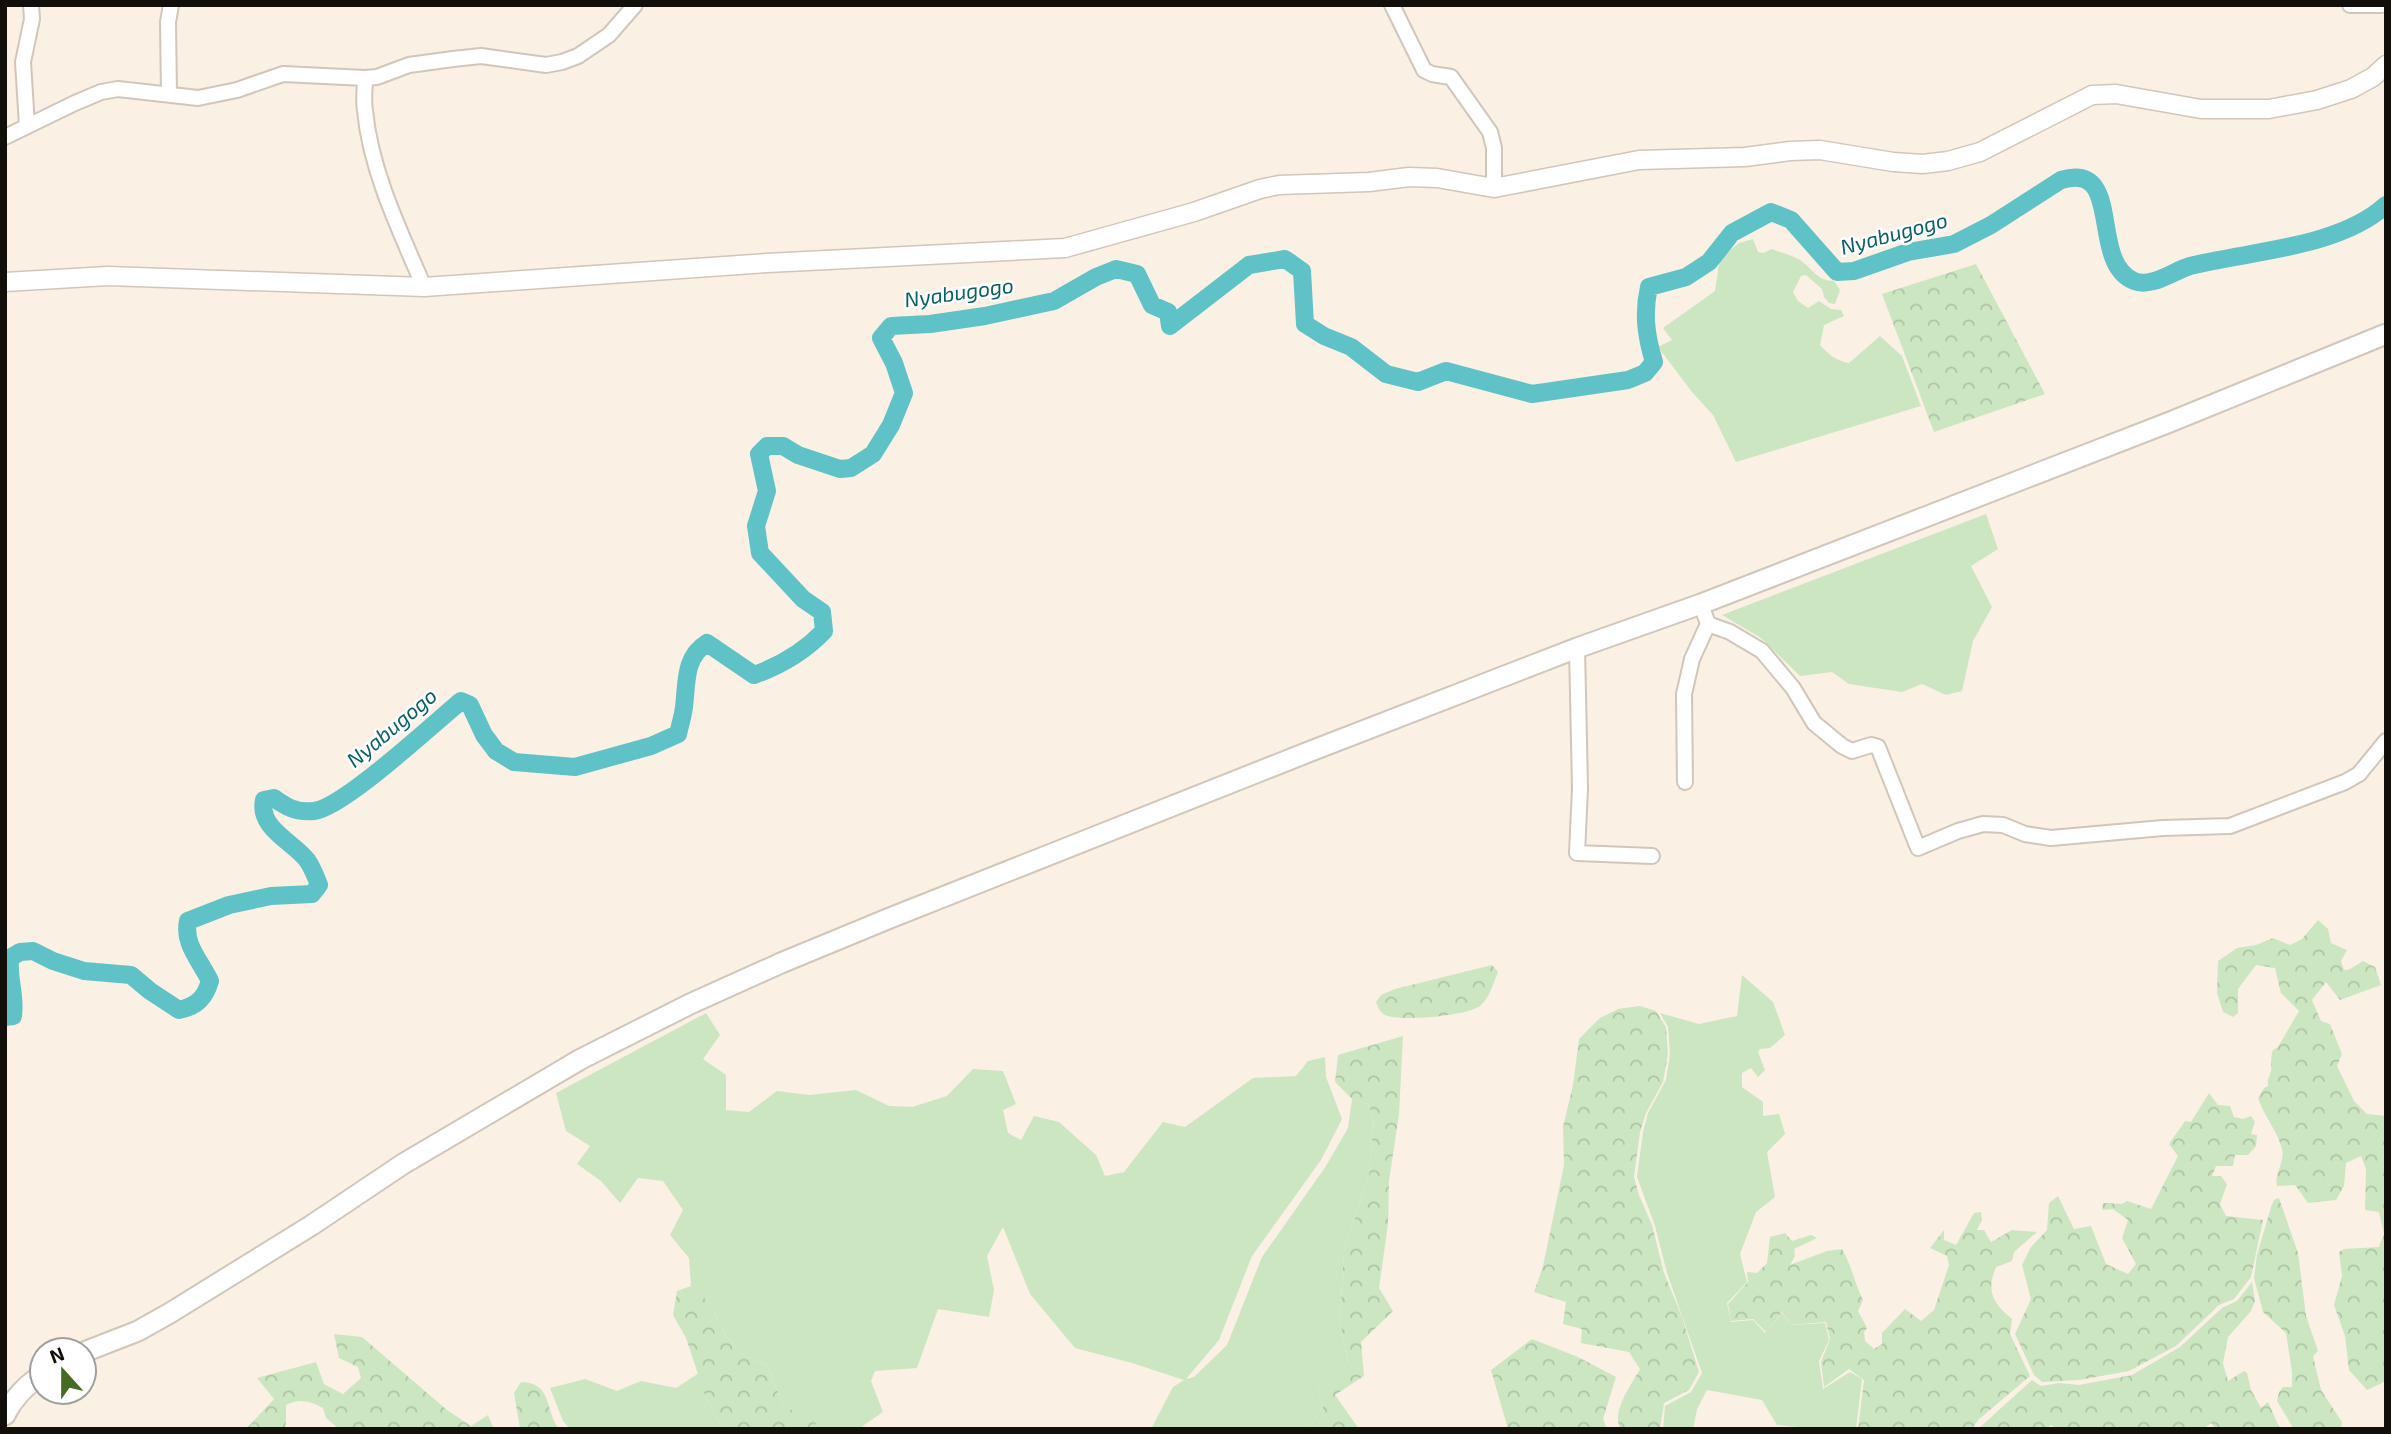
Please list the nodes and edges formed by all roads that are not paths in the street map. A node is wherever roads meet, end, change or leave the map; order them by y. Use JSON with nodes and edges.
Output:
{"nodes":[{"id":1,"x":31,"y":5,"type":"edge"},
{"id":2,"x":171,"y":5,"type":"edge"},
{"id":3,"x":635,"y":5,"type":"edge"},
{"id":4,"x":1392,"y":5,"type":"edge"},
{"id":5,"x":2350,"y":5,"type":"edge"},
{"id":6,"x":2382,"y":5,"type":"edge"},
{"id":7,"x":2386,"y":65,"type":"edge"},
{"id":8,"x":365,"y":78,"type":"junction"},
{"id":9,"x":169,"y":94,"type":"junction"},
{"id":10,"x":27,"y":127,"type":"junction"},
{"id":11,"x":5,"y":137,"type":"edge"},
{"id":12,"x":1494,"y":188,"type":"junction"},
{"id":13,"x":5,"y":282,"type":"edge"},
{"id":14,"x":424,"y":287,"type":"junction"},
{"id":15,"x":2386,"y":334,"type":"edge"},
{"id":16,"x":1701,"y":604,"type":"junction"},
{"id":17,"x":1708,"y":624,"type":"junction"},
{"id":18,"x":1577,"y":648,"type":"junction"},
{"id":19,"x":2386,"y":741,"type":"edge"},
{"id":20,"x":1685,"y":782,"type":"dead end"},
{"id":21,"x":1652,"y":856,"type":"dead end"},
{"id":22,"x":98,"y":1347,"type":"edge"},
{"id":23,"x":28,"y":1384,"type":"edge"},
{"id":24,"x":5,"y":1415,"type":"edge"}],
"edges":[{"from":1,"to":10,"type":"street"},
{"from":2,"to":9,"type":"street"},
{"from":3,"to":8,"type":"street"},
{"from":4,"to":12,"type":"street"},
{"from":5,"to":6,"type":"street"},
{"from":7,"to":12,"type":"main road"},
{"from":8,"to":9,"type":"street"},
{"from":8,"to":14,"type":"street"},
{"from":9,"to":10,"type":"street"},
{"from":10,"to":11,"type":"street"},
{"from":12,"to":14,"type":"main road"},
{"from":13,"to":14,"type":"main road"},
{"from":15,"to":16,"type":"highway"},
{"from":16,"to":17,"type":"street"},
{"from":16,"to":18,"type":"highway"},
{"from":17,"to":19,"type":"street"},
{"from":17,"to":20,"type":"street"},
{"from":18,"to":21,"type":"street"},
{"from":18,"to":22,"type":"highway"},
{"from":23,"to":24,"type":"highway"}]}
